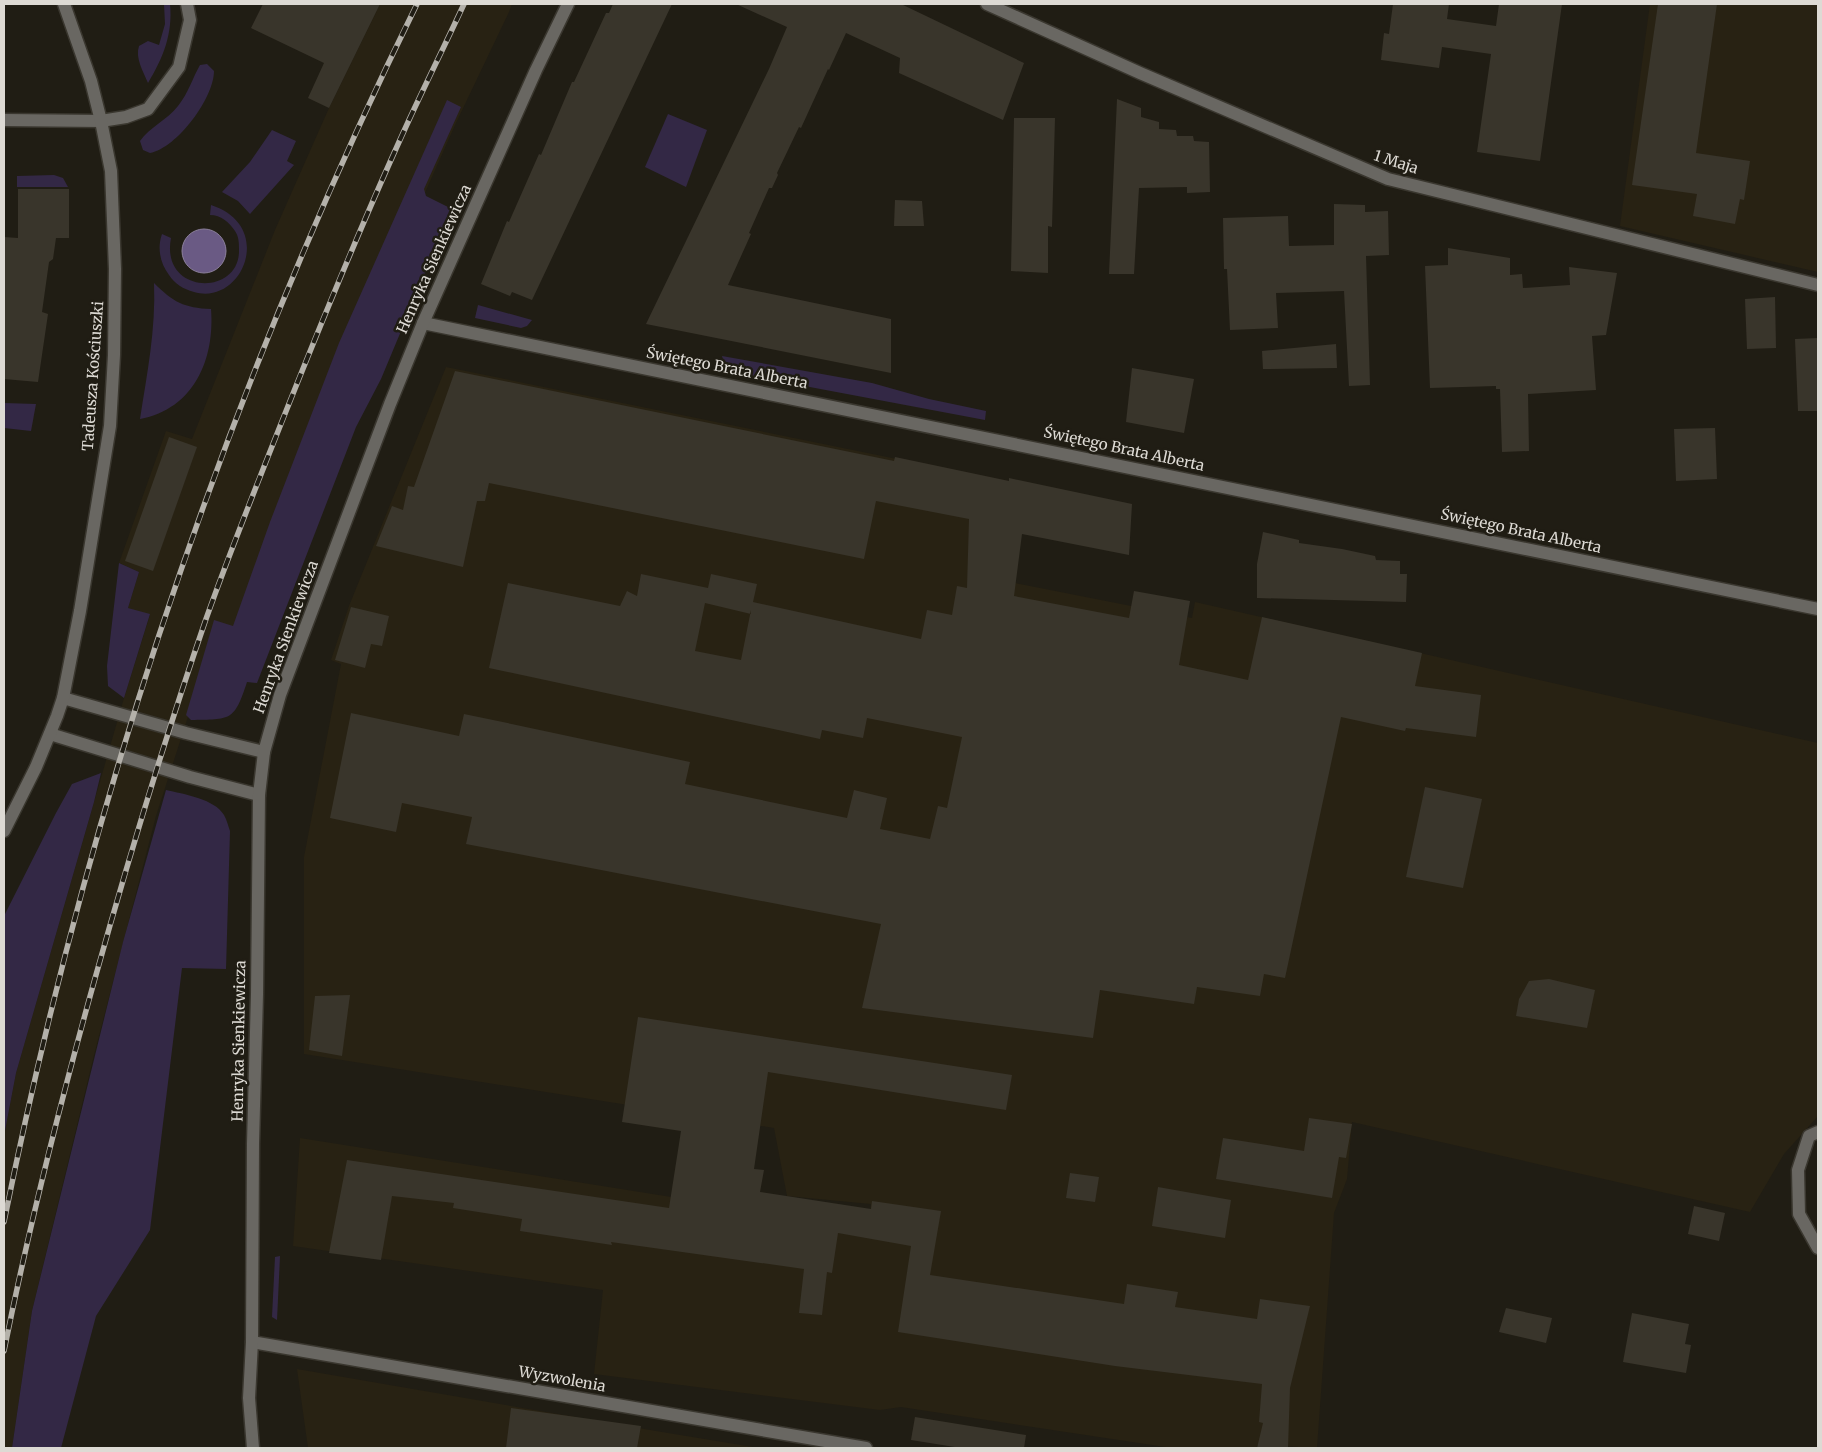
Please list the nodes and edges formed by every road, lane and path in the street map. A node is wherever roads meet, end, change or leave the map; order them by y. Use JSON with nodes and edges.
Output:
{"nodes":[{"id":1,"x":64,"y":4,"type":"edge"},
{"id":2,"x":187,"y":4,"type":"edge"},
{"id":3,"x":568,"y":4,"type":"edge"},
{"id":4,"x":987,"y":4,"type":"edge"},
{"id":5,"x":4,"y":120,"type":"edge"},
{"id":6,"x":101,"y":121,"type":"junction"},
{"id":7,"x":1818,"y":285,"type":"edge"},
{"id":8,"x":423,"y":323,"type":"junction"},
{"id":9,"x":1818,"y":608,"type":"edge"},
{"id":10,"x":63,"y":698,"type":"junction"},
{"id":11,"x":50,"y":734,"type":"junction"},
{"id":12,"x":264,"y":752,"type":"junction"},
{"id":13,"x":259,"y":795,"type":"junction"},
{"id":14,"x":4,"y":831,"type":"edge"},
{"id":15,"x":1818,"y":1132,"type":"edge"},
{"id":16,"x":1818,"y":1248,"type":"edge"},
{"id":17,"x":252,"y":1342,"type":"junction"},
{"id":18,"x":252,"y":1448,"type":"edge"},
{"id":19,"x":866,"y":1448,"type":"edge"}],
"edges":[{"from":1,"to":6,"type":"street","name":"Tadeusza Kościuszki"},
{"from":2,"to":6,"type":"street"},
{"from":3,"to":8,"type":"street","name":"Henryka Sienkiewicza"},
{"from":4,"to":7,"type":"street","name":"1 Maja"},
{"from":5,"to":6,"type":"street"},
{"from":6,"to":10,"type":"street","name":"Tadeusza Kościuszki"},
{"from":8,"to":9,"type":"street","name":"Świętego Brata Alberta"},
{"from":8,"to":12,"type":"street","name":"Henryka Sienkiewicza"},
{"from":10,"to":11,"type":"street","name":"Tadeusza Kościuszki"},
{"from":10,"to":12,"type":"street"},
{"from":11,"to":13,"type":"street"},
{"from":11,"to":14,"type":"street","name":"Tadeusza Kościuszki"},
{"from":12,"to":13,"type":"street","name":"Henryka Sienkiewicza"},
{"from":13,"to":17,"type":"street","name":"Henryka Sienkiewicza"},
{"from":15,"to":16,"type":"street"},
{"from":17,"to":18,"type":"street","name":"Henryka Sienkiewicza"},
{"from":17,"to":19,"type":"street","name":"Wyzwolenia"}]}
